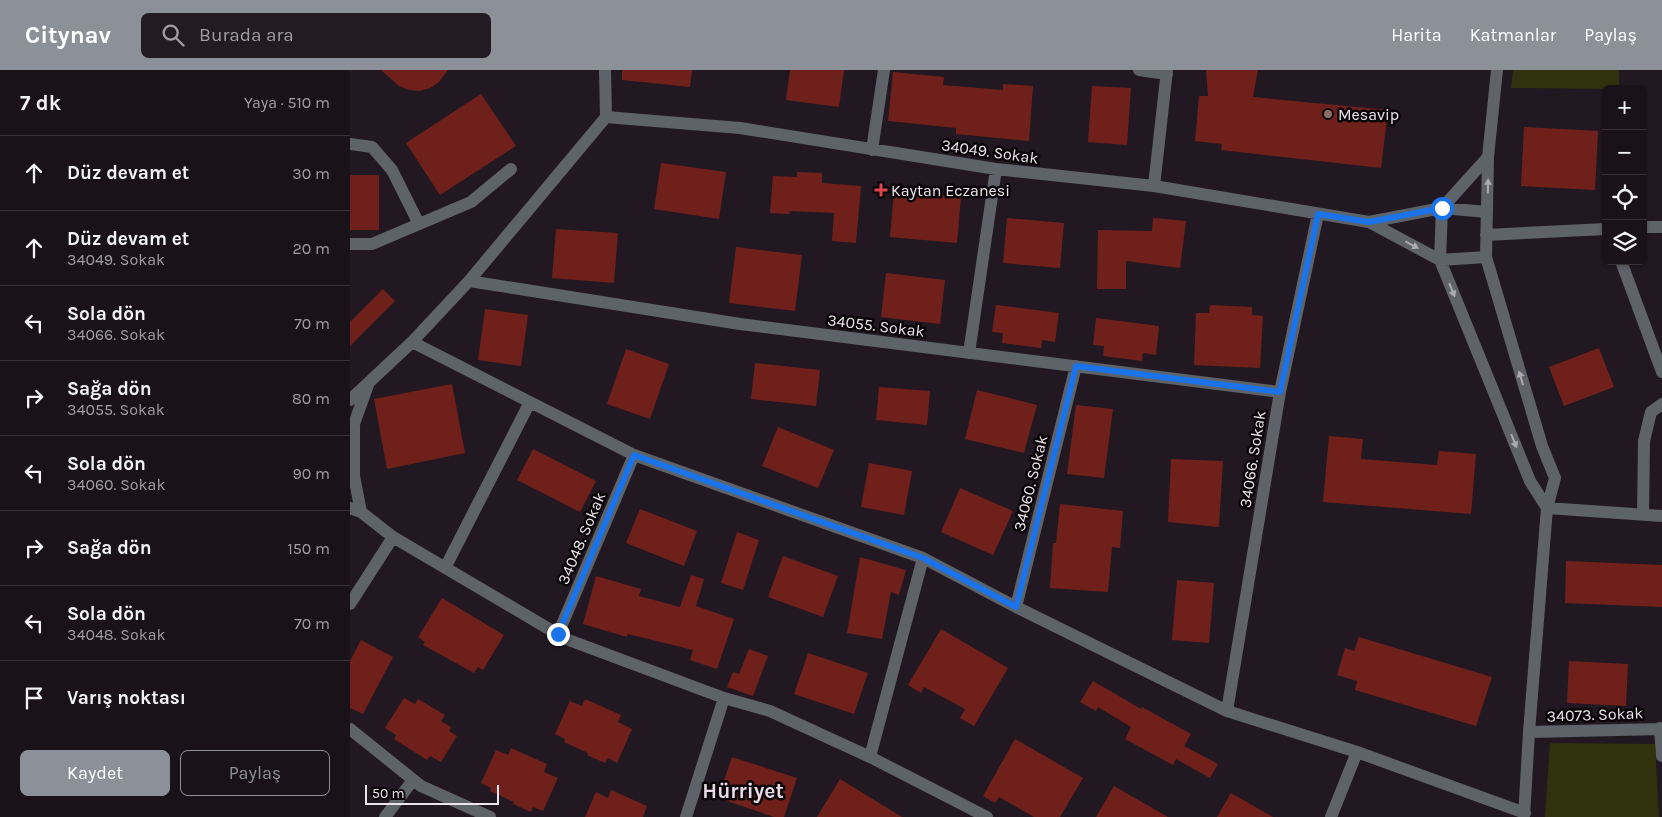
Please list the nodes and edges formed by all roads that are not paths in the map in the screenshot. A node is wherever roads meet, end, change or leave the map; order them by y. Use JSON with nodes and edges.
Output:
{"nodes":[{"id":1,"x":605,"y":70,"type":"edge"},
{"id":2,"x":884,"y":70,"type":"edge"},
{"id":3,"x":1140,"y":70,"type":"edge"},
{"id":4,"x":1498,"y":70,"type":"edge"},
{"id":5,"x":1167,"y":72,"type":"edge"},
{"id":6,"x":606,"y":117,"type":"junction"},
{"id":7,"x":350,"y":144,"type":"edge"},
{"id":8,"x":872,"y":150,"type":"junction"},
{"id":9,"x":1488,"y":157,"type":"junction"},
{"id":10,"x":511,"y":169,"type":"dead end"},
{"id":11,"x":996,"y":169,"type":"junction"},
{"id":12,"x":1154,"y":186,"type":"junction"},
{"id":13,"x":1442,"y":208,"type":"junction"},
{"id":14,"x":1487,"y":212,"type":"junction"},
{"id":15,"x":1318,"y":214,"type":"junction"},
{"id":16,"x":1369,"y":222,"type":"junction"},
{"id":17,"x":419,"y":224,"type":"junction"},
{"id":18,"x":1647,"y":227,"type":"edge"},
{"id":19,"x":1662,"y":227,"type":"edge"},
{"id":20,"x":1602,"y":229,"type":"edge"},
{"id":21,"x":1486,"y":235,"type":"junction"},
{"id":22,"x":350,"y":244,"type":"edge"},
{"id":23,"x":1486,"y":257,"type":"junction"},
{"id":24,"x":1440,"y":260,"type":"junction"},
{"id":25,"x":1622,"y":265,"type":"edge"},
{"id":26,"x":469,"y":281,"type":"junction"},
{"id":27,"x":412,"y":342,"type":"junction"},
{"id":28,"x":969,"y":353,"type":"junction"},
{"id":29,"x":1076,"y":366,"type":"junction"},
{"id":30,"x":1662,"y":372,"type":"edge"},
{"id":31,"x":370,"y":379,"type":"junction"},
{"id":32,"x":1280,"y":392,"type":"junction"},
{"id":33,"x":350,"y":400,"type":"edge"},
{"id":34,"x":530,"y":402,"type":"junction"},
{"id":35,"x":1662,"y":404,"type":"edge"},
{"id":36,"x":634,"y":455,"type":"junction"},
{"id":37,"x":1547,"y":508,"type":"junction"},
{"id":38,"x":355,"y":510,"type":"edge"},
{"id":39,"x":1643,"y":515,"type":"junction"},
{"id":40,"x":1662,"y":516,"type":"edge"},
{"id":41,"x":393,"y":537,"type":"junction"},
{"id":42,"x":923,"y":558,"type":"junction"},
{"id":43,"x":444,"y":568,"type":"junction"},
{"id":44,"x":350,"y":604,"type":"edge"},
{"id":45,"x":1016,"y":607,"type":"junction"},
{"id":46,"x":558,"y":634,"type":"junction"},
{"id":47,"x":724,"y":698,"type":"junction"},
{"id":48,"x":1228,"y":711,"type":"junction"},
{"id":49,"x":350,"y":728,"type":"edge"},
{"id":50,"x":1661,"y":728,"type":"edge"},
{"id":51,"x":1529,"y":732,"type":"junction"},
{"id":52,"x":1357,"y":752,"type":"junction"},
{"id":53,"x":1662,"y":756,"type":"edge"},
{"id":54,"x":870,"y":757,"type":"junction"},
{"id":55,"x":413,"y":780,"type":"junction"},
{"id":56,"x":1524,"y":815,"type":"edge"},
{"id":57,"x":385,"y":817,"type":"edge"},
{"id":58,"x":490,"y":817,"type":"edge"},
{"id":59,"x":686,"y":817,"type":"edge"},
{"id":60,"x":987,"y":817,"type":"edge"},
{"id":61,"x":1331,"y":817,"type":"edge"}],
"edges":[{"from":1,"to":6,"type":"street"},
{"from":2,"to":8,"type":"street"},
{"from":3,"to":5,"type":"street"},
{"from":4,"to":9,"type":"street"},
{"from":5,"to":12,"type":"street"},
{"from":6,"to":8,"type":"street","name":"34049. Sokak"},
{"from":6,"to":26,"type":"street"},
{"from":7,"to":17,"type":"street"},
{"from":8,"to":11,"type":"street","name":"34049. Sokak"},
{"from":9,"to":13,"type":"street"},
{"from":14,"to":9,"type":"street","one_way":true},
{"from":10,"to":17,"type":"street"},
{"from":11,"to":12,"type":"street","name":"34049. Sokak"},
{"from":11,"to":28,"type":"street"},
{"from":12,"to":15,"type":"street","name":"34049. Sokak"},
{"from":13,"to":14,"type":"street"},
{"from":13,"to":16,"type":"street"},
{"from":13,"to":24,"type":"street"},
{"from":14,"to":21,"type":"street"},
{"from":15,"to":16,"type":"street","name":"34049. Sokak"},
{"from":15,"to":32,"type":"street","name":"34066. Sokak"},
{"from":16,"to":24,"type":"street","one_way":true},
{"from":17,"to":22,"type":"street"},
{"from":18,"to":19,"type":"street"},
{"from":20,"to":21,"type":"street"},
{"from":21,"to":23,"type":"street"},
{"from":23,"to":24,"type":"street"},
{"from":37,"to":23,"type":"street","one_way":true},
{"from":24,"to":37,"type":"street","one_way":true},
{"from":25,"to":30,"type":"street"},
{"from":26,"to":27,"type":"street"},
{"from":26,"to":28,"type":"street","name":"34055. Sokak"},
{"from":27,"to":31,"type":"street"},
{"from":27,"to":34,"type":"street"},
{"from":28,"to":29,"type":"street","name":"34055. Sokak"},
{"from":29,"to":32,"type":"street","name":"34055. Sokak"},
{"from":29,"to":45,"type":"street","name":"34060. Sokak"},
{"from":31,"to":33,"type":"street"},
{"from":31,"to":38,"type":"street"},
{"from":32,"to":48,"type":"street","name":"34066. Sokak"},
{"from":34,"to":36,"type":"street"},
{"from":34,"to":43,"type":"street"},
{"from":35,"to":39,"type":"street"},
{"from":36,"to":42,"type":"street"},
{"from":36,"to":46,"type":"street","name":"34048. Sokak"},
{"from":37,"to":39,"type":"street"},
{"from":37,"to":51,"type":"street"},
{"from":38,"to":41,"type":"street"},
{"from":39,"to":40,"type":"street"},
{"from":41,"to":43,"type":"street"},
{"from":41,"to":44,"type":"street"},
{"from":42,"to":45,"type":"street"},
{"from":42,"to":54,"type":"street"},
{"from":43,"to":46,"type":"street"},
{"from":45,"to":48,"type":"street"},
{"from":46,"to":47,"type":"street"},
{"from":47,"to":54,"type":"street"},
{"from":47,"to":59,"type":"street"},
{"from":48,"to":52,"type":"street"},
{"from":49,"to":55,"type":"street"},
{"from":50,"to":51,"type":"street","name":"34073. Sokak"},
{"from":50,"to":53,"type":"street"},
{"from":51,"to":56,"type":"street"},
{"from":52,"to":56,"type":"street"},
{"from":52,"to":61,"type":"street"},
{"from":54,"to":60,"type":"street"},
{"from":55,"to":57,"type":"street"},
{"from":55,"to":58,"type":"street"}]}
